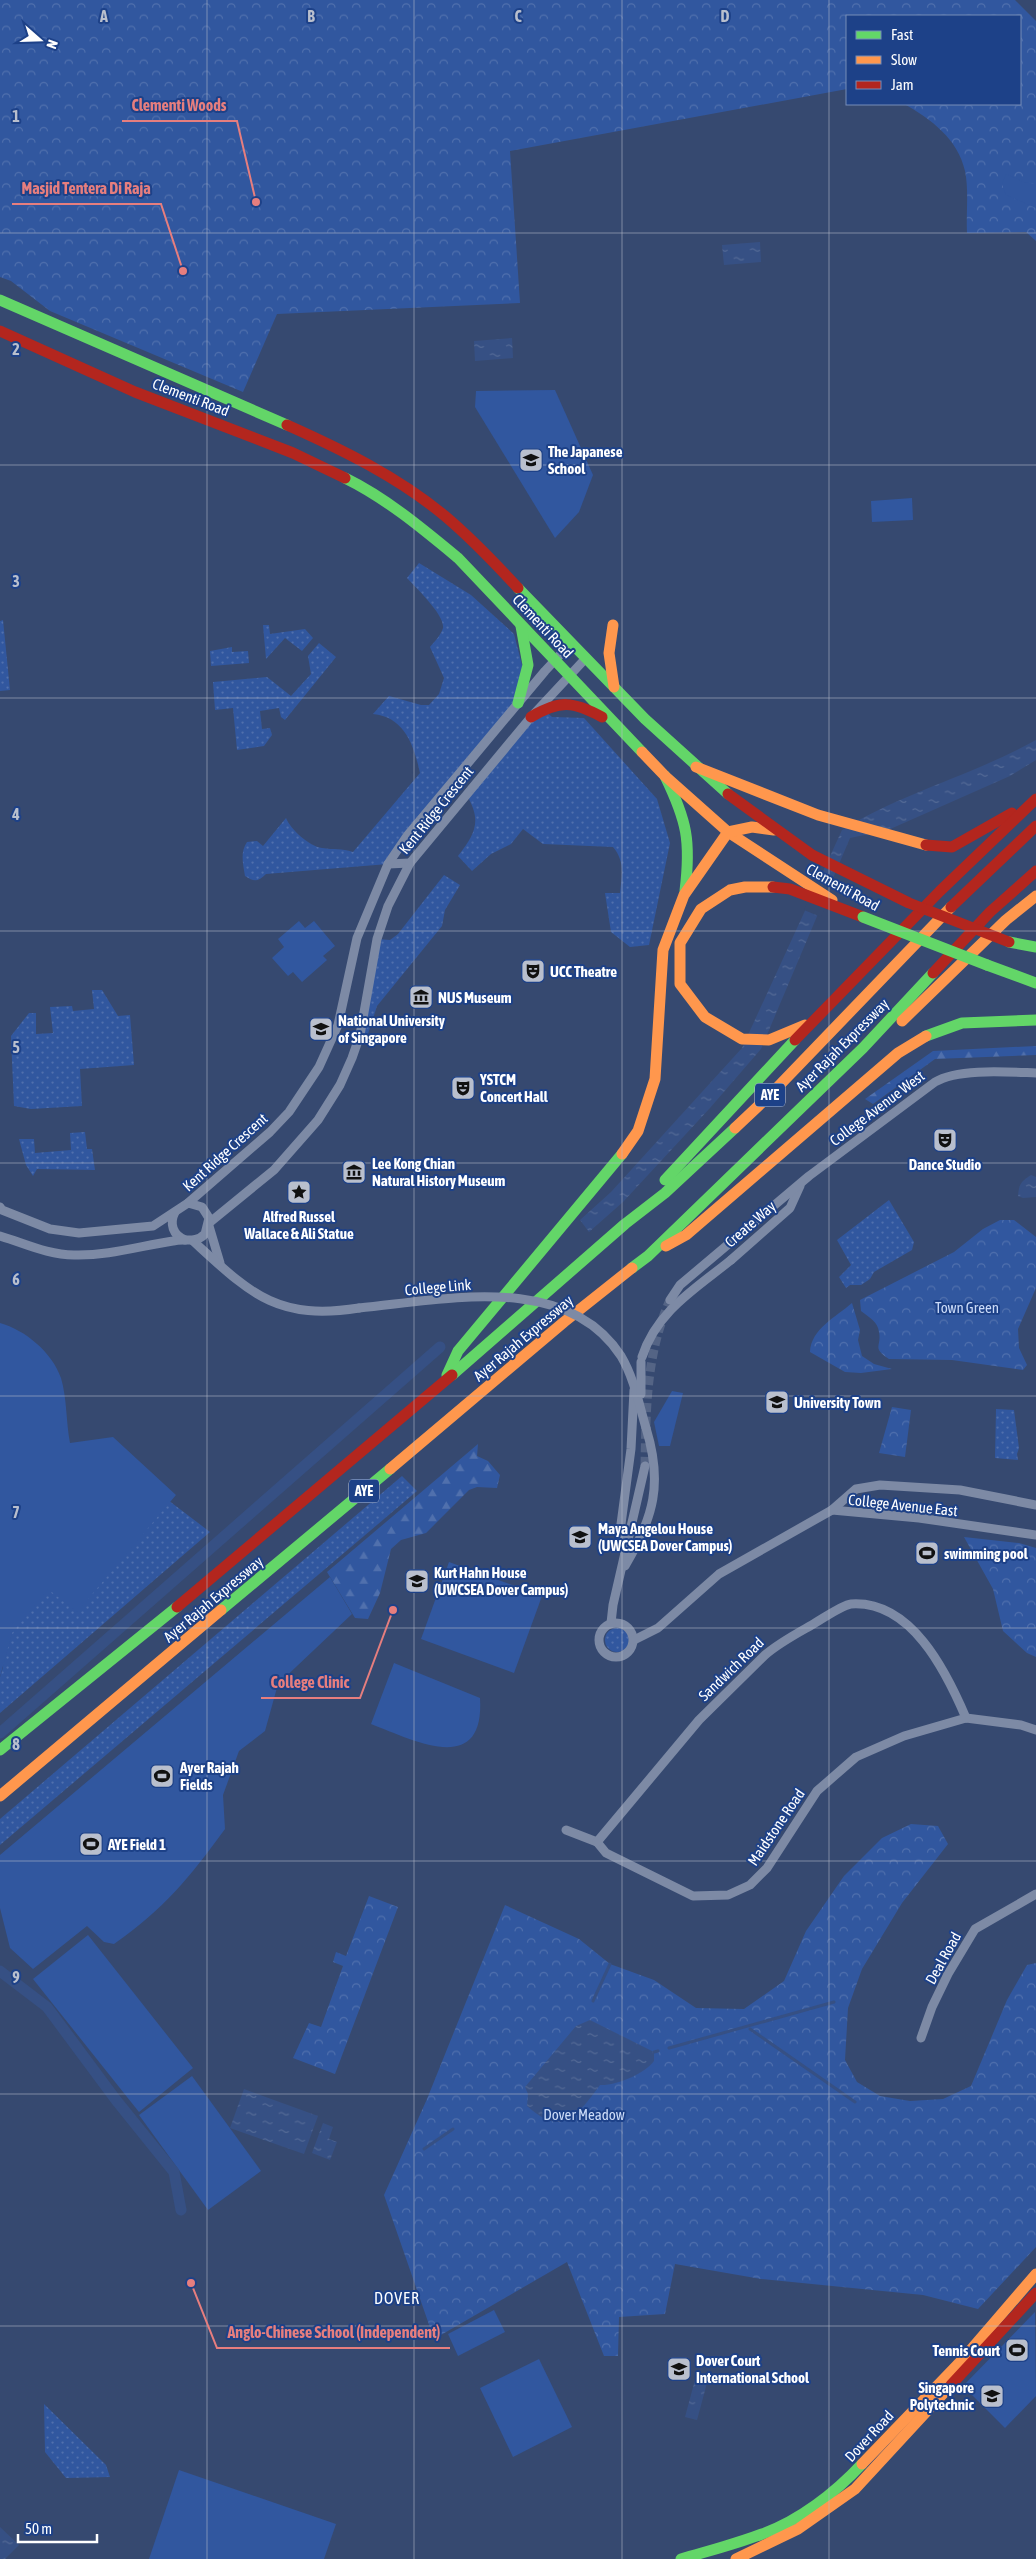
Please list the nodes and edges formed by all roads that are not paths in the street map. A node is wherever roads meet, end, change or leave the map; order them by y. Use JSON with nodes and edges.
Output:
{"nodes":[{"id":1,"x":0,"y":300,"type":"edge"},
{"id":2,"x":0,"y":331,"type":"edge"},
{"id":3,"x":520,"y":623,"type":"junction"},
{"id":4,"x":614,"y":625,"type":"dead end"},
{"id":5,"x":571,"y":643,"type":"junction"},
{"id":6,"x":586,"y":658,"type":"junction"},
{"id":7,"x":554,"y":660,"type":"junction"},
{"id":8,"x":570,"y":676,"type":"junction"},
{"id":9,"x":614,"y":687,"type":"junction"},
{"id":10,"x":518,"y":703,"type":"junction"},
{"id":11,"x":531,"y":717,"type":"junction"},
{"id":12,"x":618,"y":726,"type":"junction"},
{"id":13,"x":696,"y":767,"type":"junction"},
{"id":14,"x":664,"y":776,"type":"junction"},
{"id":15,"x":1034,"y":800,"type":"edge"},
{"id":16,"x":432,"y":806,"type":"junction"},
{"id":17,"x":423,"y":818,"type":"junction"},
{"id":18,"x":446,"y":818,"type":"junction"},
{"id":19,"x":1036,"y":826,"type":"edge"},
{"id":20,"x":435,"y":831,"type":"junction"},
{"id":21,"x":775,"y":831,"type":"junction"},
{"id":22,"x":728,"y":832,"type":"junction"},
{"id":23,"x":410,"y":863,"type":"junction"},
{"id":24,"x":388,"y":864,"type":"junction"},
{"id":25,"x":1036,"y":871,"type":"edge"},
{"id":26,"x":684,"y":895,"type":"junction"},
{"id":27,"x":1036,"y":896,"type":"edge"},
{"id":28,"x":863,"y":917,"type":"junction"},
{"id":29,"x":1009,"y":942,"type":"junction"},
{"id":30,"x":1036,"y":947,"type":"edge"},
{"id":31,"x":1036,"y":952,"type":"edge"},
{"id":32,"x":1036,"y":983,"type":"edge"},
{"id":33,"x":1036,"y":1020,"type":"edge"},
{"id":34,"x":809,"y":1024,"type":"junction"},
{"id":35,"x":863,"y":1048,"type":"junction"},
{"id":36,"x":1036,"y":1073,"type":"edge"},
{"id":37,"x":801,"y":1184,"type":"junction"},
{"id":38,"x":188,"y":1204,"type":"junction"},
{"id":39,"x":179,"y":1208,"type":"junction"},
{"id":40,"x":1,"y":1209,"type":"edge"},
{"id":41,"x":0,"y":1220,"type":"edge"},
{"id":42,"x":209,"y":1224,"type":"junction"},
{"id":43,"x":625,"y":1224,"type":"junction"},
{"id":44,"x":0,"y":1236,"type":"edge"},
{"id":45,"x":189,"y":1241,"type":"junction"},
{"id":46,"x":648,"y":1256,"type":"junction"},
{"id":47,"x":220,"y":1263,"type":"junction"},
{"id":48,"x":670,"y":1300,"type":"tunnel mouth"},
{"id":49,"x":447,"y":1378,"type":"junction"},
{"id":50,"x":634,"y":1387,"type":"junction"},
{"id":51,"x":646,"y":1428,"type":"junction"},
{"id":52,"x":645,"y":1466,"type":"tunnel mouth"},
{"id":53,"x":1036,"y":1505,"type":"edge"},
{"id":54,"x":832,"y":1510,"type":"junction"},
{"id":55,"x":1036,"y":1535,"type":"edge"},
{"id":56,"x":625,"y":1556,"type":"junction"},
{"id":57,"x":619,"y":1578,"type":"junction"},
{"id":58,"x":611,"y":1623,"type":"junction"},
{"id":59,"x":634,"y":1640,"type":"junction"},
{"id":60,"x":966,"y":1718,"type":"junction"},
{"id":61,"x":1036,"y":1730,"type":"edge"},
{"id":62,"x":0,"y":1750,"type":"edge"},
{"id":63,"x":0,"y":1796,"type":"edge"},
{"id":64,"x":566,"y":1830,"type":"dead end"},
{"id":65,"x":597,"y":1842,"type":"junction"},
{"id":66,"x":1036,"y":1894,"type":"edge"},
{"id":67,"x":921,"y":2038,"type":"dead end"},
{"id":68,"x":1036,"y":2274,"type":"edge"},
{"id":69,"x":1036,"y":2293,"type":"edge"},
{"id":70,"x":848,"y":2479,"type":"junction"},
{"id":71,"x":855,"y":2489,"type":"junction"},
{"id":72,"x":681,"y":2559,"type":"edge"},
{"id":73,"x":736,"y":2559,"type":"edge"}],
"edges":[{"from":1,"to":5,"type":"main road","name":"Clementi Road"},
{"from":2,"to":3,"type":"main road","name":"Clementi Road"},
{"from":3,"to":7,"type":"main road","name":"Clementi Road"},
{"from":3,"to":10,"type":"main road"},
{"from":4,"to":9,"type":"main road"},
{"from":5,"to":6,"type":"main road","name":"Clementi Road"},
{"from":5,"to":7,"type":"street","name":"Kent Ridge Crescent"},
{"from":6,"to":8,"type":"street","name":"Kent Ridge Crescent"},
{"from":6,"to":9,"type":"main road","name":"Clementi Road"},
{"from":7,"to":8,"type":"main road","name":"Clementi Road"},
{"from":7,"to":10,"type":"street","name":"Kent Ridge Crescent"},
{"from":8,"to":11,"type":"street","name":"Kent Ridge Crescent"},
{"from":8,"to":12,"type":"main road","name":"Clementi Road"},
{"from":9,"to":13,"type":"main road","name":"Clementi Road"},
{"from":10,"to":16,"type":"street","name":"Kent Ridge Crescent"},
{"from":11,"to":12,"type":"main road"},
{"from":11,"to":18,"type":"street","name":"Kent Ridge Crescent"},
{"from":12,"to":14,"type":"main road","name":"Clementi Road"},
{"from":13,"to":15,"type":"main road"},
{"from":13,"to":21,"type":"main road","name":"Clementi Road"},
{"from":14,"to":22,"type":"main road","name":"Clementi Road"},
{"from":14,"to":26,"type":"main road"},
{"from":15,"to":34,"type":"main road"},
{"from":16,"to":17,"type":"street","name":"Kent Ridge Crescent"},
{"from":16,"to":18,"type":"street"},
{"from":17,"to":20,"type":"street"},
{"from":17,"to":24,"type":"street","name":"Kent Ridge Crescent"},
{"from":18,"to":20,"type":"street","name":"Kent Ridge Crescent"},
{"from":19,"to":43,"type":"main road","name":"Ayer Rajah Expressway","number":"AYE"},
{"from":20,"to":23,"type":"street","name":"Kent Ridge Crescent"},
{"from":21,"to":22,"type":"main road"},
{"from":21,"to":29,"type":"main road","name":"Clementi Road","bridge":true},
{"from":22,"to":26,"type":"main road"},
{"from":22,"to":28,"type":"main road","name":"Clementi Road"},
{"from":23,"to":24,"type":"street"},
{"from":23,"to":42,"type":"street","name":"Kent Ridge Crescent"},
{"from":24,"to":38,"type":"street","name":"Kent Ridge Crescent"},
{"from":25,"to":35,"type":"main road","name":"Ayer Rajah Expressway","number":"AYE"},
{"from":26,"to":49,"type":"main road"},
{"from":27,"to":35,"type":"main road"},
{"from":28,"to":32,"type":"main road","name":"Clementi Road","bridge":true},
{"from":28,"to":34,"type":"main road"},
{"from":29,"to":30,"type":"main road"},
{"from":29,"to":31,"type":"main road","name":"Clementi Road"},
{"from":33,"to":46,"type":"main road"},
{"from":34,"to":43,"type":"main road"},
{"from":35,"to":46,"type":"main road","name":"Ayer Rajah Expressway","number":"AYE"},
{"from":36,"to":37,"type":"street","name":"College Avenue West"},
{"from":37,"to":48,"type":"street","name":"Create Way"},
{"from":37,"to":51,"type":"street","name":"Create Way","bridge":true},
{"from":38,"to":39,"type":"street","name":"Kent Ridge Crescent"},
{"from":38,"to":42,"type":"street","name":"Kent Ridge Crescent"},
{"from":39,"to":40,"type":"street","name":"Kent Ridge Crescent"},
{"from":39,"to":45,"type":"street","name":"Kent Ridge Crescent"},
{"from":40,"to":41,"type":"street","name":"Kent Ridge Crescent"},
{"from":42,"to":45,"type":"street","name":"Kent Ridge Crescent"},
{"from":42,"to":47,"type":"street","name":"College Link"},
{"from":43,"to":49,"type":"main road","name":"Ayer Rajah Expressway","number":"AYE"},
{"from":44,"to":45,"type":"street"},
{"from":45,"to":47,"type":"street","name":"College Link"},
{"from":46,"to":63,"type":"main road","name":"Ayer Rajah Expressway","number":"AYE"},
{"from":47,"to":50,"type":"street","name":"College Link","bridge":true},
{"from":49,"to":62,"type":"main road","name":"Ayer Rajah Expressway","number":"AYE"},
{"from":50,"to":51,"type":"street","name":"College Link","bridge":true},
{"from":50,"to":56,"type":"street","name":"College Link"},
{"from":51,"to":57,"type":"street","name":"College Link"},
{"from":52,"to":56,"type":"street"},
{"from":53,"to":54,"type":"street","name":"College Avenue East"},
{"from":54,"to":55,"type":"street","name":"College Avenue East"},
{"from":54,"to":59,"type":"street"},
{"from":56,"to":57,"type":"street"},
{"from":57,"to":58,"type":"street"},
{"from":58,"to":59,"type":"street"},
{"from":58,"to":59,"type":"street"},
{"from":60,"to":61,"type":"street","name":"Maidstone Road"},
{"from":60,"to":65,"type":"street","name":"Maidstone Road"},
{"from":60,"to":65,"type":"street","name":"Sandwich Road"},
{"from":64,"to":65,"type":"street","name":"Maidstone Road"},
{"from":66,"to":67,"type":"street","name":"Deal Road"},
{"from":68,"to":70,"type":"main road","name":"Dover Road"},
{"from":69,"to":71,"type":"main road","name":"Dover Road"},
{"from":70,"to":71,"type":"main road"},
{"from":70,"to":72,"type":"main road","name":"Dover Road"},
{"from":71,"to":73,"type":"main road","name":"Dover Road"}]}
